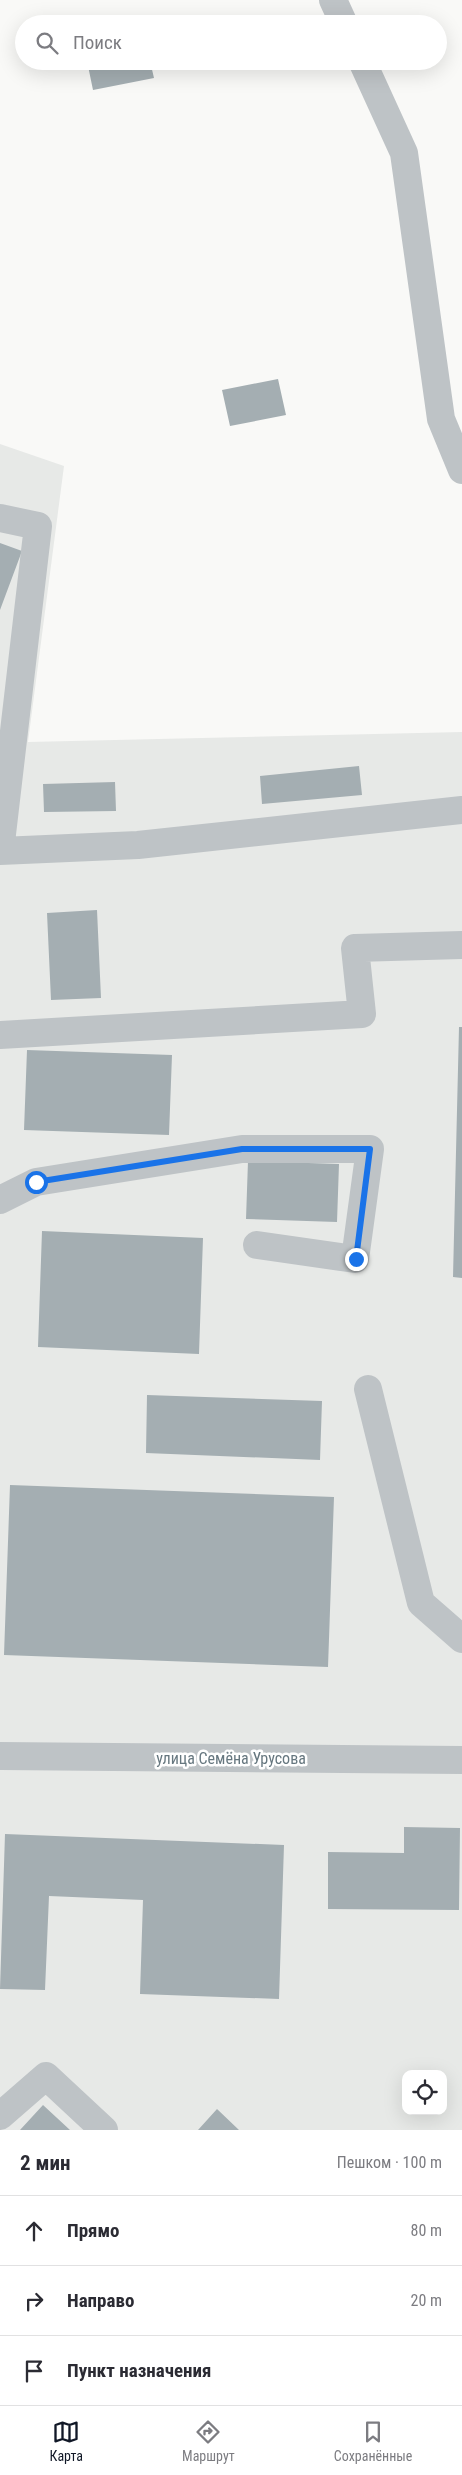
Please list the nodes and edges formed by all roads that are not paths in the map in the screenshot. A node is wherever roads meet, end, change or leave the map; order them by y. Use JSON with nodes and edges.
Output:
{"nodes":[{"id":1,"x":333,"y":0,"type":"edge"},
{"id":2,"x":340,"y":15,"type":"edge"},
{"id":3,"x":366,"y":70,"type":"edge"},
{"id":4,"x":462,"y":470,"type":"edge"},
{"id":5,"x":0,"y":518,"type":"edge"},
{"id":6,"x":462,"y":810,"type":"edge"},
{"id":7,"x":462,"y":945,"type":"edge"},
{"id":8,"x":0,"y":1035,"type":"edge"},
{"id":9,"x":0,"y":1200,"type":"edge"},
{"id":10,"x":257,"y":1245,"type":"dead end"},
{"id":11,"x":368,"y":1389,"type":"dead end"},
{"id":12,"x":462,"y":1639,"type":"edge"},
{"id":13,"x":0,"y":1756,"type":"edge"},
{"id":14,"x":462,"y":1760,"type":"edge"},
{"id":15,"x":0,"y":2116,"type":"edge"},
{"id":16,"x":104,"y":2130,"type":"edge"}],
"edges":[{"from":1,"to":2,"type":"street"},
{"from":3,"to":4,"type":"street"},
{"from":5,"to":6,"type":"street"},
{"from":7,"to":8,"type":"street"},
{"from":9,"to":10,"type":"street"},
{"from":11,"to":12,"type":"street"},
{"from":13,"to":14,"type":"street","name":"улица Семёна Урусова"},
{"from":15,"to":16,"type":"street"}]}
